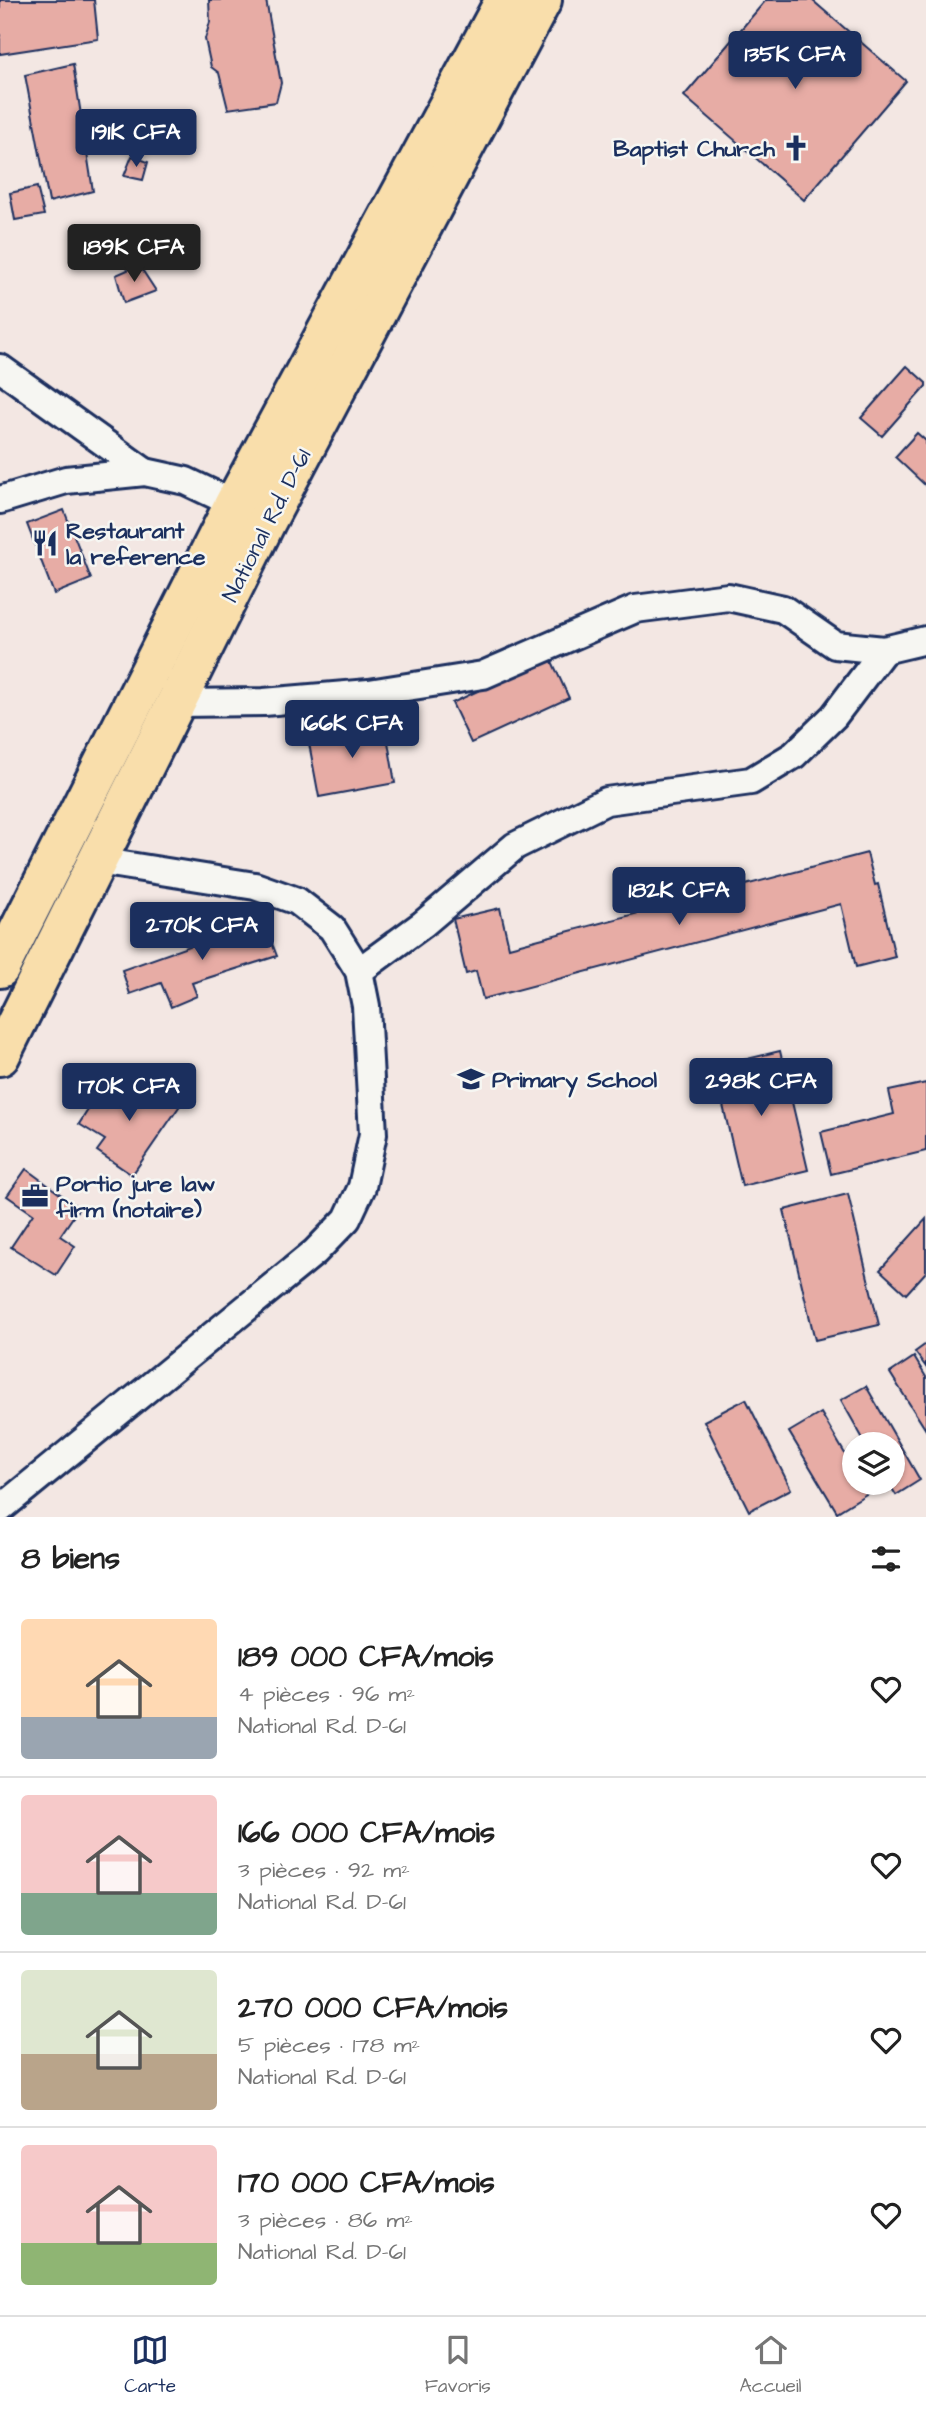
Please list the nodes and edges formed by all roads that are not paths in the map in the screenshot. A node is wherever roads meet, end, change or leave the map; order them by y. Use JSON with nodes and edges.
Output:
{"nodes":[{"id":1,"x":505,"y":0,"type":"edge"},
{"id":2,"x":542,"y":0,"type":"edge"},
{"id":3,"x":0,"y":368,"type":"edge"},
{"id":4,"x":145,"y":471,"type":"junction"},
{"id":5,"x":0,"y":500,"type":"edge"},
{"id":6,"x":250,"y":512,"type":"junction"},
{"id":7,"x":926,"y":640,"type":"edge"},
{"id":8,"x":884,"y":650,"type":"junction"},
{"id":9,"x":178,"y":703,"type":"junction"},
{"id":10,"x":99,"y":861,"type":"junction"},
{"id":11,"x":0,"y":968,"type":"edge"},
{"id":12,"x":359,"y":971,"type":"junction"},
{"id":13,"x":0,"y":1056,"type":"edge"},
{"id":14,"x":0,"y":1509,"type":"edge"}],
"edges":[{"from":1,"to":6,"type":"highway","name":"National Rd. D-61"},
{"from":2,"to":6,"type":"highway","name":"National Rd. D-61"},
{"from":3,"to":4,"type":"street"},
{"from":4,"to":5,"type":"street"},
{"from":4,"to":6,"type":"street"},
{"from":6,"to":9,"type":"highway","name":"National Rd. D-61"},
{"from":6,"to":11,"type":"highway","name":"National Rd. D-61"},
{"from":7,"to":8,"type":"street"},
{"from":8,"to":9,"type":"street"},
{"from":8,"to":12,"type":"street"},
{"from":9,"to":10,"type":"highway","name":"National Rd. D-61"},
{"from":10,"to":12,"type":"street"},
{"from":10,"to":13,"type":"highway","name":"National Rd. D-61"},
{"from":12,"to":14,"type":"street"}]}
